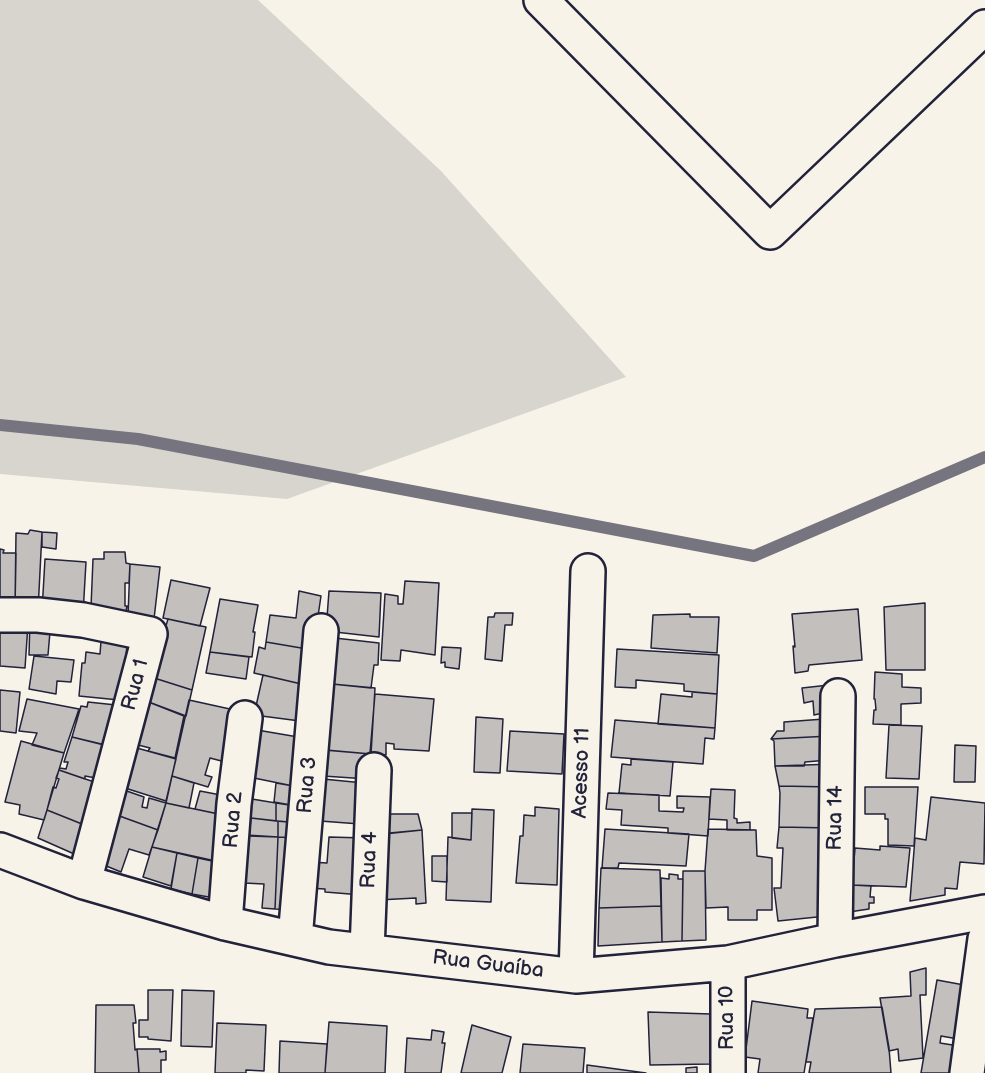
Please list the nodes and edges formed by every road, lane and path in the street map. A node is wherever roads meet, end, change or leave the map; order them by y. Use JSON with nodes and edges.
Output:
{"nodes":[{"id":1,"x":541,"y":0,"type":"edge"},
{"id":2,"x":985,"y":27,"type":"edge"},
{"id":3,"x":588,"y":571,"type":"dead end"},
{"id":4,"x":0,"y":615,"type":"edge"},
{"id":5,"x":321,"y":631,"type":"dead end"},
{"id":6,"x":838,"y":696,"type":"dead end"},
{"id":7,"x":246,"y":718,"type":"dead end"},
{"id":8,"x":374,"y":770,"type":"dead end"},
{"id":9,"x":0,"y":850,"type":"edge"},
{"id":10,"x":84,"y":882,"type":"junction"},
{"id":11,"x":985,"y":912,"type":"edge"},
{"id":12,"x":225,"y":923,"type":"junction"},
{"id":13,"x":295,"y":939,"type":"junction"},
{"id":14,"x":985,"y":939,"type":"edge"},
{"id":15,"x":835,"y":940,"type":"junction"},
{"id":16,"x":367,"y":951,"type":"junction"},
{"id":17,"x":728,"y":963,"type":"junction"},
{"id":18,"x":576,"y":975,"type":"junction"},
{"id":19,"x":728,"y":1073,"type":"edge"},
{"id":20,"x":967,"y":1073,"type":"edge"}],
"edges":[{"from":1,"to":2,"type":"street"},
{"from":3,"to":18,"type":"street","name":"Acesso 11"},
{"from":4,"to":10,"type":"street","name":"Rua 1"},
{"from":5,"to":13,"type":"street","name":"Rua 3"},
{"from":6,"to":15,"type":"street","name":"Rua 14"},
{"from":7,"to":12,"type":"street","name":"Rua 2"},
{"from":8,"to":16,"type":"street","name":"Rua 4"},
{"from":9,"to":10,"type":"street","name":"Rua Guaíba"},
{"from":10,"to":12,"type":"street","name":"Rua Guaíba"},
{"from":11,"to":15,"type":"street","name":"Rua Guaíba"},
{"from":12,"to":13,"type":"street","name":"Rua Guaíba"},
{"from":13,"to":16,"type":"street","name":"Rua Guaíba"},
{"from":14,"to":20,"type":"street"},
{"from":15,"to":17,"type":"street","name":"Rua Guaíba"},
{"from":16,"to":18,"type":"street","name":"Rua Guaíba"},
{"from":17,"to":18,"type":"street","name":"Rua Guaíba"},
{"from":17,"to":19,"type":"street","name":"Rua 10"}]}
